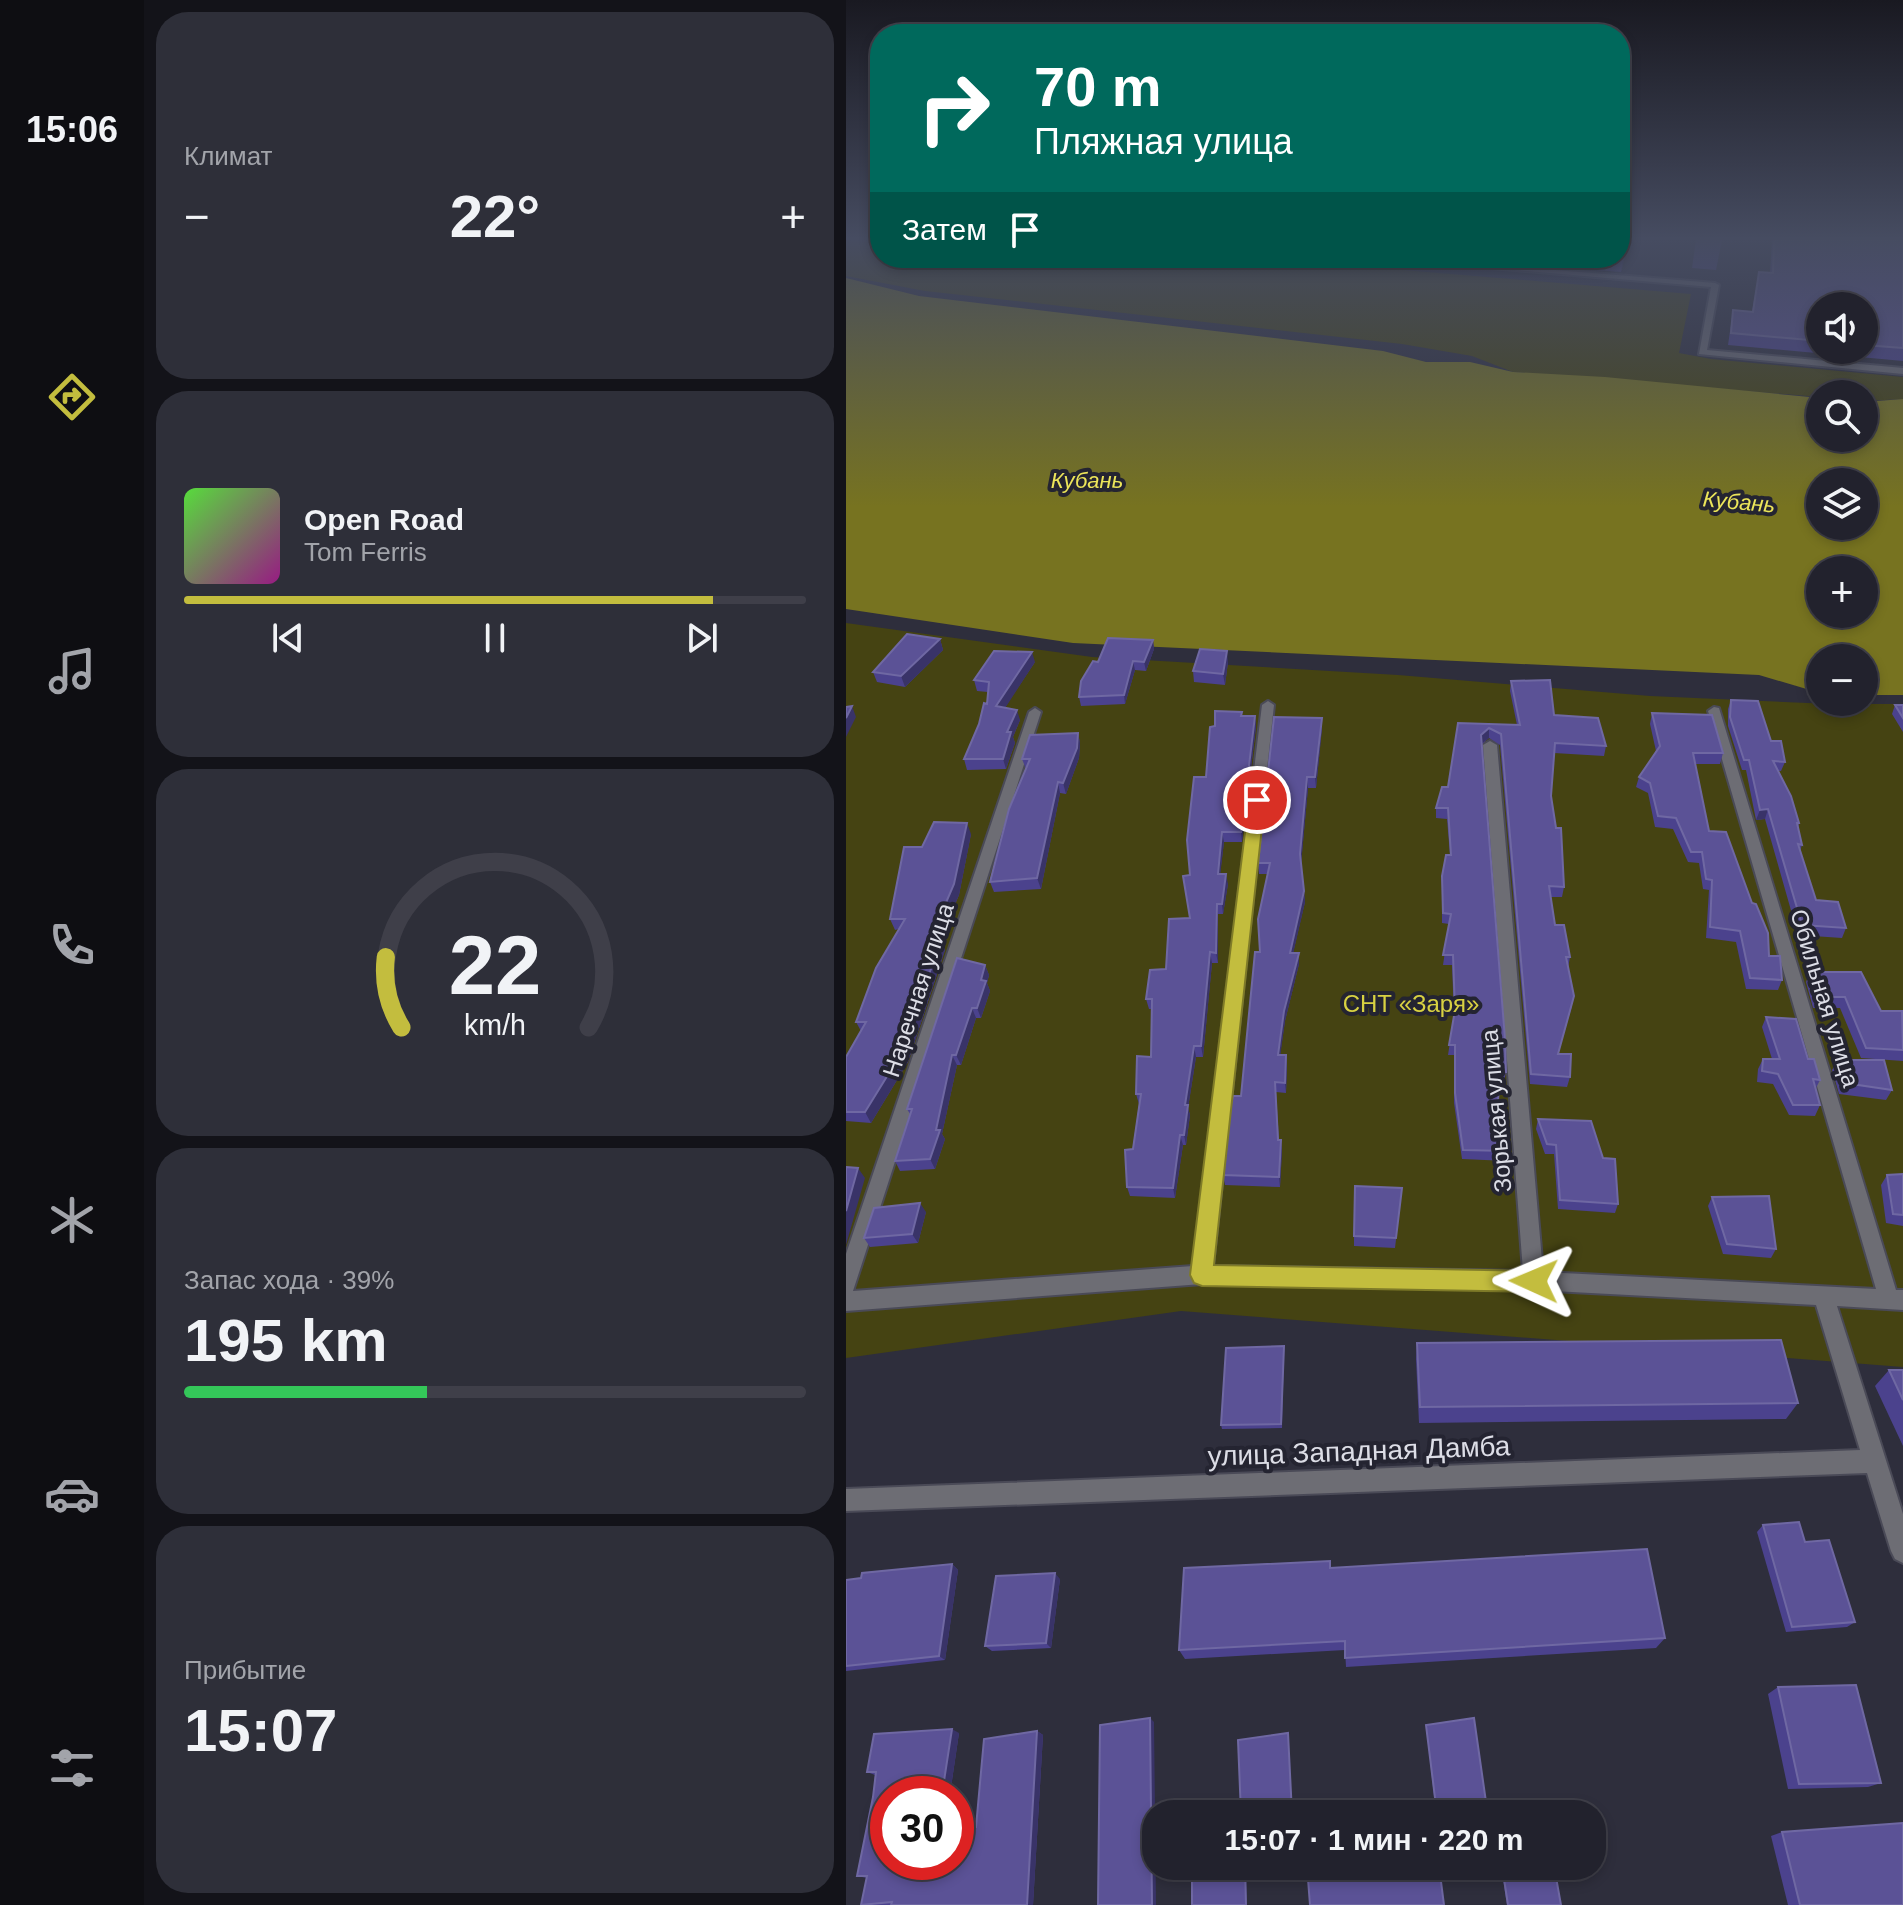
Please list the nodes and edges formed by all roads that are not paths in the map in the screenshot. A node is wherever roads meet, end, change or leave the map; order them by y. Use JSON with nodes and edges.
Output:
{"nodes":[{"id":1,"x":1706,"y":329,"type":"edge"},
{"id":2,"x":1903,"y":371,"type":"edge"},
{"id":3,"x":1268,"y":705,"type":"dead end"},
{"id":4,"x":1714,"y":711,"type":"dead end"},
{"id":5,"x":1035,"y":712,"type":"dead end"},
{"id":6,"x":1490,"y":745,"type":"dead end"},
{"id":7,"x":1202,"y":1275,"type":"junction"},
{"id":8,"x":1534,"y":1281,"type":"junction"},
{"id":9,"x":846,"y":1284,"type":"edge"},
{"id":10,"x":1823,"y":1294,"type":"junction"},
{"id":11,"x":1896,"y":1300,"type":"edge"},
{"id":12,"x":846,"y":1301,"type":"edge"},
{"id":13,"x":1874,"y":1461,"type":"junction"},
{"id":14,"x":846,"y":1500,"type":"edge"},
{"id":15,"x":1903,"y":1551,"type":"edge"}],
"edges":[{"from":1,"to":2,"type":"street"},
{"from":3,"to":7,"type":"street"},
{"from":4,"to":11,"type":"street","name":"Обильная улица"},
{"from":5,"to":9,"type":"street","name":"Наречная улица"},
{"from":6,"to":8,"type":"street","name":"Зорькая улица"},
{"from":7,"to":8,"type":"street"},
{"from":7,"to":12,"type":"street"},
{"from":8,"to":10,"type":"street"},
{"from":10,"to":11,"type":"street"},
{"from":10,"to":13,"type":"street"},
{"from":13,"to":14,"type":"street","name":"улица Западная Дамба"},
{"from":13,"to":15,"type":"street"}]}
